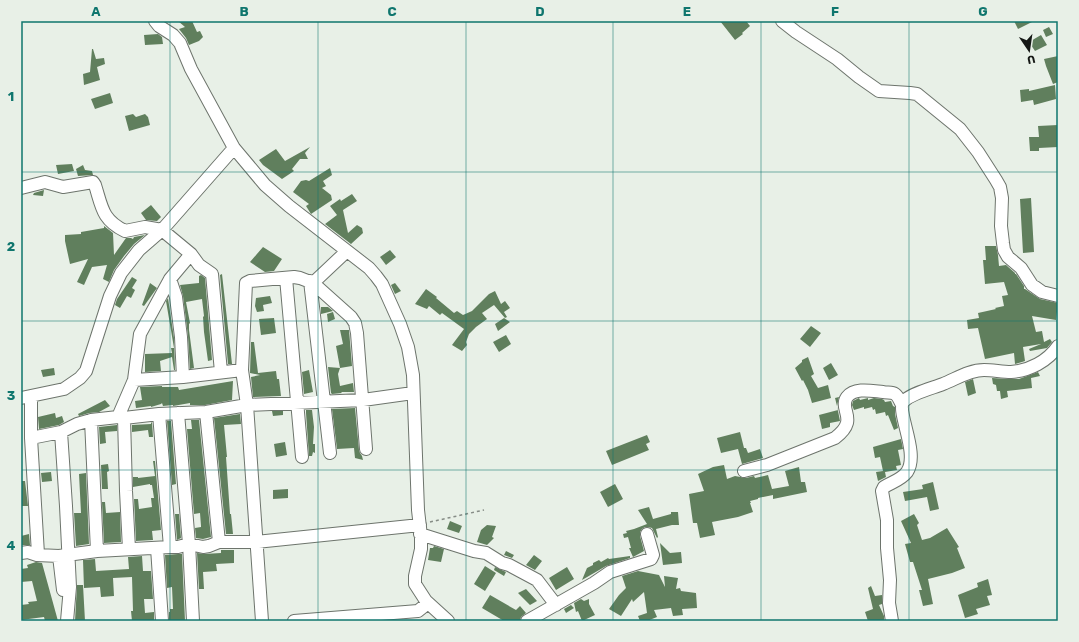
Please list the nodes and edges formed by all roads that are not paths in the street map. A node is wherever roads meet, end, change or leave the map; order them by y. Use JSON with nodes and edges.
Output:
{"nodes":[{"id":1,"x":155,"y":21,"type":"edge"},
{"id":2,"x":782,"y":21,"type":"edge"},
{"id":3,"x":234,"y":148,"type":"junction"},
{"id":4,"x":21,"y":188,"type":"edge"},
{"id":5,"x":162,"y":230,"type":"junction"},
{"id":6,"x":347,"y":251,"type":"junction"},
{"id":7,"x":191,"y":254,"type":"junction"},
{"id":8,"x":286,"y":278,"type":"junction"},
{"id":9,"x":170,"y":279,"type":"junction"},
{"id":10,"x":311,"y":282,"type":"junction"},
{"id":11,"x":1058,"y":296,"type":"edge"},
{"id":12,"x":1058,"y":346,"type":"edge"},
{"id":13,"x":242,"y":370,"type":"junction"},
{"id":14,"x":221,"y":372,"type":"junction"},
{"id":15,"x":183,"y":377,"type":"junction"},
{"id":16,"x":134,"y":380,"type":"junction"},
{"id":17,"x":413,"y":393,"type":"junction"},
{"id":18,"x":26,"y":397,"type":"edge"},
{"id":19,"x":363,"y":400,"type":"junction"},
{"id":20,"x":323,"y":402,"type":"junction"},
{"id":21,"x":297,"y":403,"type":"junction"},
{"id":22,"x":902,"y":404,"type":"junction"},
{"id":23,"x":247,"y":405,"type":"junction"},
{"id":24,"x":206,"y":412,"type":"junction"},
{"id":25,"x":178,"y":413,"type":"junction"},
{"id":26,"x":159,"y":414,"type":"junction"},
{"id":27,"x":121,"y":417,"type":"junction"},
{"id":28,"x":91,"y":420,"type":"junction"},
{"id":29,"x":61,"y":432,"type":"junction"},
{"id":30,"x":31,"y":438,"type":"junction"},
{"id":31,"x":366,"y":449,"type":"dead end"},
{"id":32,"x":330,"y":453,"type":"dead end"},
{"id":33,"x":302,"y":457,"type":"dead end"},
{"id":34,"x":744,"y":471,"type":"dead end"},
{"id":35,"x":420,"y":529,"type":"junction"},
{"id":36,"x":647,"y":534,"type":"dead end"},
{"id":37,"x":219,"y":542,"type":"junction"},
{"id":38,"x":256,"y":542,"type":"junction"},
{"id":39,"x":189,"y":544,"type":"junction"},
{"id":40,"x":170,"y":547,"type":"junction"},
{"id":41,"x":157,"y":548,"type":"junction"},
{"id":42,"x":129,"y":549,"type":"junction"},
{"id":43,"x":97,"y":551,"type":"junction"},
{"id":44,"x":21,"y":553,"type":"edge"},
{"id":45,"x":38,"y":554,"type":"junction"},
{"id":46,"x":64,"y":555,"type":"junction"},
{"id":47,"x":428,"y":603,"type":"junction"},
{"id":48,"x":556,"y":604,"type":"junction"},
{"id":49,"x":67,"y":621,"type":"edge"},
{"id":50,"x":162,"y":621,"type":"edge"},
{"id":51,"x":193,"y":621,"type":"edge"},
{"id":52,"x":262,"y":621,"type":"edge"},
{"id":53,"x":294,"y":621,"type":"edge"},
{"id":54,"x":448,"y":621,"type":"edge"},
{"id":55,"x":526,"y":621,"type":"edge"},
{"id":56,"x":892,"y":621,"type":"edge"}],
"edges":[{"from":1,"to":3,"type":"street"},
{"from":2,"to":11,"type":"street"},
{"from":3,"to":5,"type":"street"},
{"from":3,"to":6,"type":"street"},
{"from":4,"to":5,"type":"street"},
{"from":5,"to":7,"type":"street"},
{"from":5,"to":18,"type":"street"},
{"from":6,"to":10,"type":"street"},
{"from":6,"to":17,"type":"street"},
{"from":7,"to":9,"type":"street"},
{"from":7,"to":14,"type":"street"},
{"from":8,"to":10,"type":"street"},
{"from":8,"to":13,"type":"street"},
{"from":8,"to":21,"type":"street"},
{"from":9,"to":15,"type":"street"},
{"from":9,"to":16,"type":"street"},
{"from":10,"to":19,"type":"street"},
{"from":10,"to":20,"type":"street"},
{"from":12,"to":22,"type":"street"},
{"from":13,"to":14,"type":"street"},
{"from":13,"to":23,"type":"street"},
{"from":14,"to":15,"type":"street"},
{"from":15,"to":16,"type":"street"},
{"from":16,"to":27,"type":"street"},
{"from":17,"to":19,"type":"street"},
{"from":17,"to":35,"type":"street"},
{"from":18,"to":30,"type":"street"},
{"from":19,"to":20,"type":"street"},
{"from":19,"to":31,"type":"street"},
{"from":20,"to":21,"type":"street"},
{"from":20,"to":32,"type":"street"},
{"from":21,"to":23,"type":"street"},
{"from":21,"to":33,"type":"street"},
{"from":22,"to":34,"type":"street"},
{"from":22,"to":56,"type":"street"},
{"from":23,"to":24,"type":"street"},
{"from":23,"to":38,"type":"street"},
{"from":24,"to":25,"type":"street"},
{"from":24,"to":37,"type":"street"},
{"from":25,"to":26,"type":"street"},
{"from":25,"to":39,"type":"street"},
{"from":26,"to":27,"type":"street"},
{"from":26,"to":40,"type":"street"},
{"from":27,"to":28,"type":"street"},
{"from":27,"to":42,"type":"street"},
{"from":28,"to":29,"type":"street"},
{"from":28,"to":43,"type":"street"},
{"from":29,"to":30,"type":"street"},
{"from":29,"to":46,"type":"street"},
{"from":30,"to":45,"type":"street"},
{"from":35,"to":38,"type":"street"},
{"from":35,"to":47,"type":"street"},
{"from":35,"to":48,"type":"street"},
{"from":36,"to":48,"type":"street"},
{"from":37,"to":38,"type":"street"},
{"from":37,"to":39,"type":"street"},
{"from":38,"to":52,"type":"street"},
{"from":39,"to":40,"type":"street"},
{"from":39,"to":51,"type":"street"},
{"from":40,"to":41,"type":"street"},
{"from":41,"to":42,"type":"street"},
{"from":41,"to":50,"type":"street"},
{"from":42,"to":43,"type":"street"},
{"from":43,"to":46,"type":"street"},
{"from":44,"to":45,"type":"street"},
{"from":45,"to":46,"type":"street"},
{"from":46,"to":49,"type":"street"},
{"from":47,"to":53,"type":"street"},
{"from":47,"to":54,"type":"street"},
{"from":48,"to":55,"type":"street"}]}
